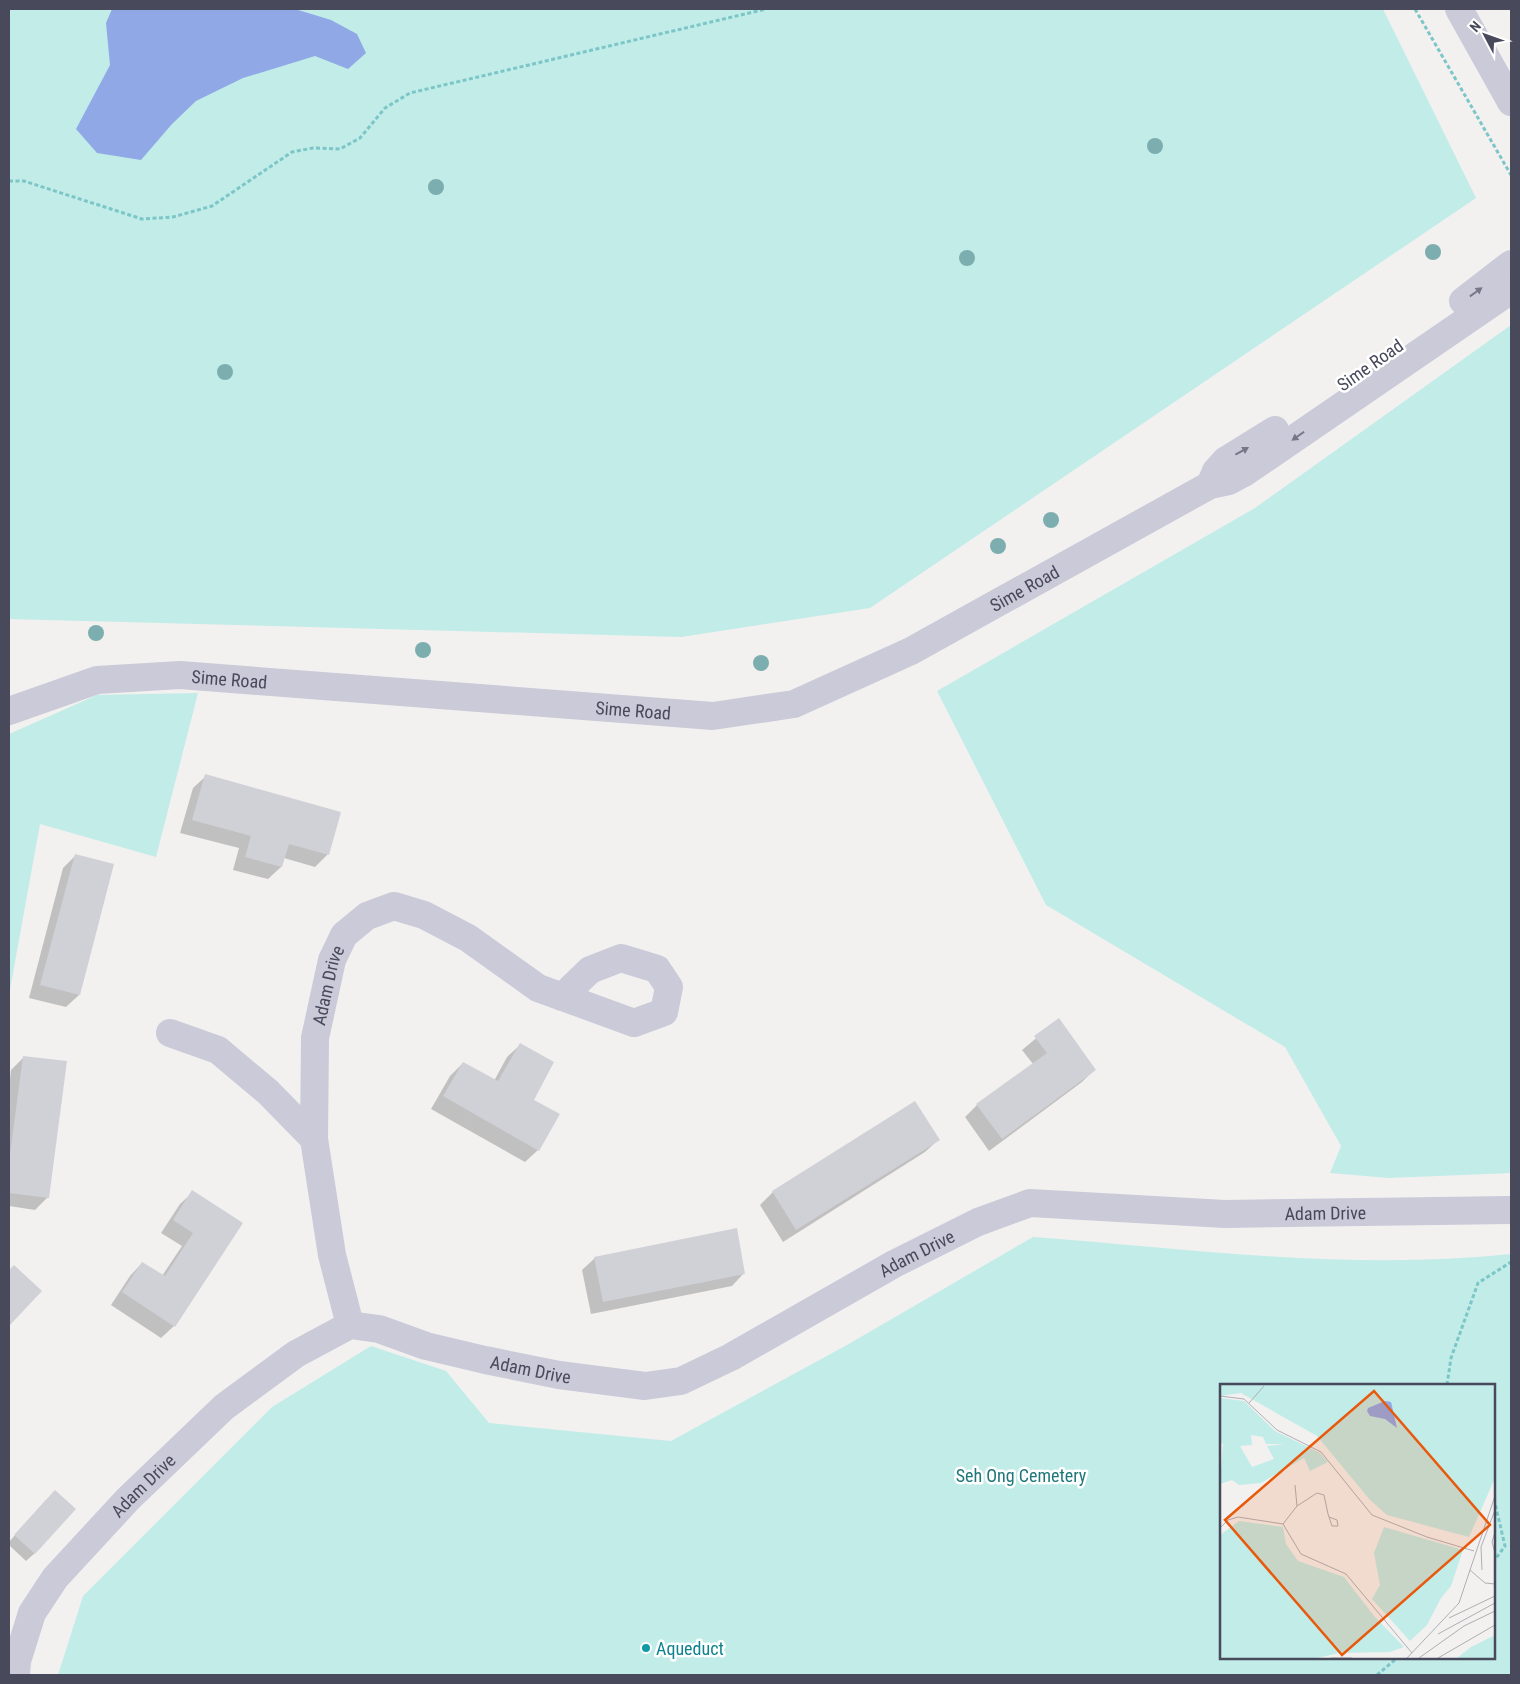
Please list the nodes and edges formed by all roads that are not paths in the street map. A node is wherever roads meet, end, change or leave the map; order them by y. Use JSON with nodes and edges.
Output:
{"nodes":[{"id":1,"x":1459,"y":9,"type":"edge"},
{"id":2,"x":1511,"y":102,"type":"edge"},
{"id":3,"x":1511,"y":264,"type":"edge"},
{"id":4,"x":1511,"y":290,"type":"edge"},
{"id":5,"x":1210,"y":485,"type":"junction"},
{"id":6,"x":9,"y":711,"type":"edge"},
{"id":7,"x":562,"y":997,"type":"dead end"},
{"id":8,"x":170,"y":1033,"type":"dead end"},
{"id":9,"x":314,"y":1139,"type":"junction"},
{"id":10,"x":1511,"y":1210,"type":"edge"},
{"id":11,"x":350,"y":1325,"type":"junction"},
{"id":12,"x":16,"y":1675,"type":"edge"}],
"edges":[{"from":1,"to":2,"type":"street"},
{"from":5,"to":3,"type":"street","name":"Sime Road","one_way":true},
{"from":4,"to":5,"type":"street","name":"Sime Road","one_way":true},
{"from":5,"to":6,"type":"street","name":"Sime Road"},
{"from":7,"to":9,"type":"street","name":"Adam Drive"},
{"from":8,"to":9,"type":"street"},
{"from":9,"to":11,"type":"street","name":"Adam Drive"},
{"from":10,"to":11,"type":"street","name":"Adam Drive"},
{"from":11,"to":12,"type":"street","name":"Adam Drive"}]}
